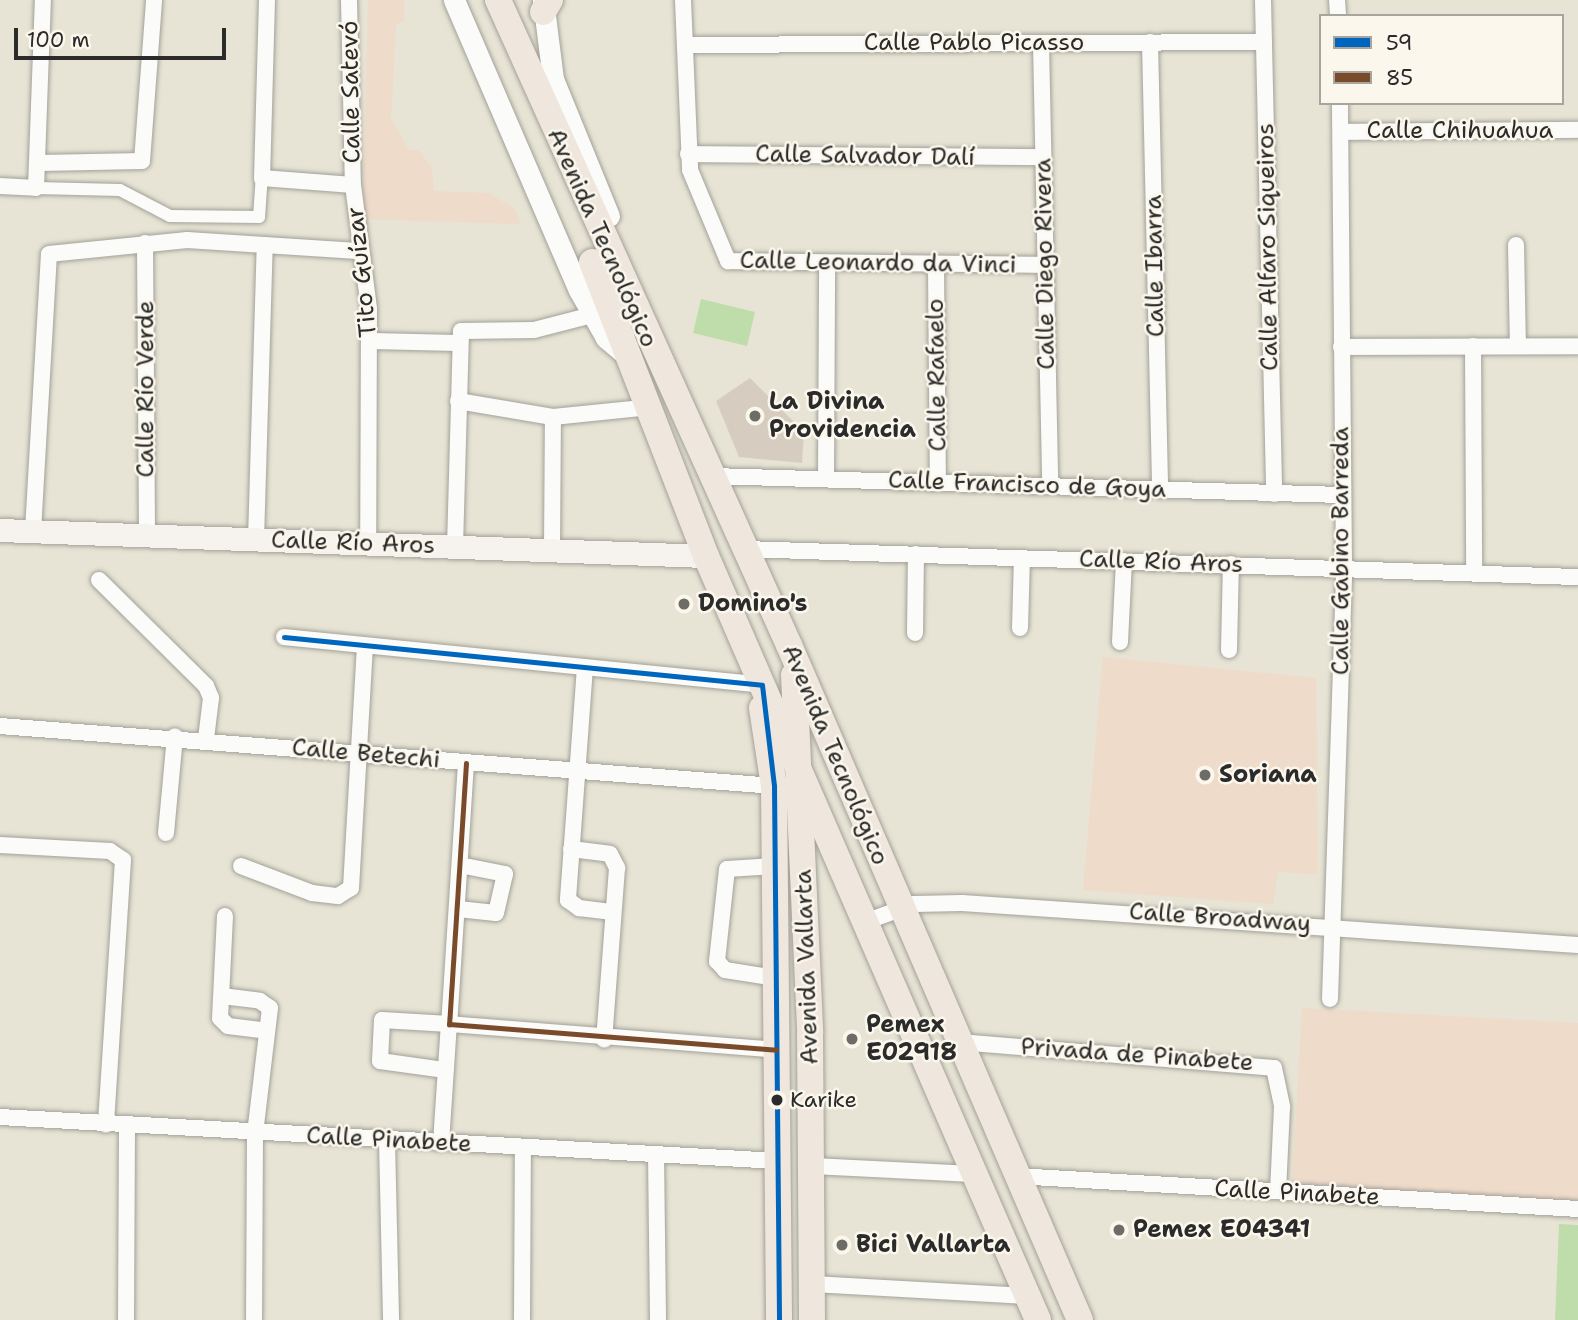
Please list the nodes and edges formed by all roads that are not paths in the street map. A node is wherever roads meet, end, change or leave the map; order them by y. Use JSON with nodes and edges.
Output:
{"nodes":[{"id":1,"x":43,"y":0,"type":"edge"},
{"id":2,"x":154,"y":0,"type":"edge"},
{"id":3,"x":267,"y":0,"type":"edge"},
{"id":4,"x":349,"y":0,"type":"edge"},
{"id":5,"x":454,"y":0,"type":"edge"},
{"id":6,"x":478,"y":0,"type":"edge"},
{"id":7,"x":498,"y":0,"type":"edge"},
{"id":8,"x":683,"y":0,"type":"edge"},
{"id":9,"x":1263,"y":0,"type":"edge"},
{"id":10,"x":546,"y":4,"type":"edge"},
{"id":11,"x":1150,"y":42,"type":"junction"},
{"id":12,"x":1264,"y":42,"type":"junction"},
{"id":13,"x":1041,"y":43,"type":"junction"},
{"id":14,"x":685,"y":45,"type":"junction"},
{"id":15,"x":1340,"y":105,"type":"edge"},
{"id":16,"x":1578,"y":130,"type":"edge"},
{"id":17,"x":1341,"y":132,"type":"junction"},
{"id":18,"x":688,"y":154,"type":"junction"},
{"id":19,"x":1042,"y":158,"type":"junction"},
{"id":20,"x":40,"y":163,"type":"junction"},
{"id":21,"x":262,"y":178,"type":"junction"},
{"id":22,"x":353,"y":184,"type":"junction"},
{"id":23,"x":0,"y":186,"type":"edge"},
{"id":24,"x":36,"y":188,"type":"junction"},
{"id":25,"x":145,"y":243,"type":"junction"},
{"id":26,"x":265,"y":245,"type":"junction"},
{"id":27,"x":1516,"y":245,"type":"dead end"},
{"id":28,"x":358,"y":251,"type":"junction"},
{"id":29,"x":1046,"y":265,"type":"junction"},
{"id":30,"x":827,"y":266,"type":"junction"},
{"id":31,"x":936,"y":266,"type":"junction"},
{"id":32,"x":605,"y":270,"type":"junction"},
{"id":33,"x":592,"y":315,"type":"junction"},
{"id":34,"x":370,"y":341,"type":"junction"},
{"id":35,"x":459,"y":343,"type":"junction"},
{"id":36,"x":1473,"y":346,"type":"junction"},
{"id":37,"x":1518,"y":346,"type":"junction"},
{"id":38,"x":1578,"y":346,"type":"edge"},
{"id":39,"x":1341,"y":347,"type":"junction"},
{"id":40,"x":631,"y":358,"type":"junction"},
{"id":41,"x":458,"y":401,"type":"junction"},
{"id":42,"x":652,"y":407,"type":"junction"},
{"id":43,"x":680,"y":408,"type":"junction"},
{"id":44,"x":553,"y":417,"type":"junction"},
{"id":45,"x":712,"y":476,"type":"junction"},
{"id":46,"x":826,"y":478,"type":"junction"},
{"id":47,"x":938,"y":483,"type":"junction"},
{"id":48,"x":1050,"y":486,"type":"junction"},
{"id":49,"x":1160,"y":490,"type":"junction"},
{"id":50,"x":1274,"y":494,"type":"junction"},
{"id":51,"x":1342,"y":495,"type":"junction"},
{"id":52,"x":0,"y":530,"type":"edge"},
{"id":53,"x":33,"y":531,"type":"junction"},
{"id":54,"x":147,"y":536,"type":"junction"},
{"id":55,"x":256,"y":540,"type":"junction"},
{"id":56,"x":368,"y":544,"type":"junction"},
{"id":57,"x":455,"y":547,"type":"junction"},
{"id":58,"x":744,"y":549,"type":"junction"},
{"id":59,"x":552,"y":551,"type":"junction"},
{"id":60,"x":916,"y":554,"type":"junction"},
{"id":61,"x":706,"y":556,"type":"junction"},
{"id":62,"x":1022,"y":558,"type":"junction"},
{"id":63,"x":1124,"y":561,"type":"junction"},
{"id":64,"x":1231,"y":564,"type":"junction"},
{"id":65,"x":1344,"y":567,"type":"junction"},
{"id":66,"x":1474,"y":573,"type":"junction"},
{"id":67,"x":1578,"y":576,"type":"edge"},
{"id":68,"x":99,"y":580,"type":"dead end"},
{"id":69,"x":1020,"y":628,"type":"dead end"},
{"id":70,"x":915,"y":633,"type":"dead end"},
{"id":71,"x":284,"y":637,"type":"dead end"},
{"id":72,"x":1120,"y":642,"type":"dead end"},
{"id":73,"x":365,"y":645,"type":"junction"},
{"id":74,"x":1229,"y":650,"type":"dead end"},
{"id":75,"x":794,"y":657,"type":"junction"},
{"id":76,"x":585,"y":667,"type":"junction"},
{"id":77,"x":762,"y":685,"type":"junction"},
{"id":78,"x":0,"y":726,"type":"edge"},
{"id":79,"x":175,"y":736,"type":"junction"},
{"id":80,"x":206,"y":739,"type":"junction"},
{"id":81,"x":356,"y":753,"type":"junction"},
{"id":82,"x":466,"y":763,"type":"junction"},
{"id":83,"x":579,"y":770,"type":"junction"},
{"id":84,"x":803,"y":779,"type":"junction"},
{"id":85,"x":774,"y":786,"type":"junction"},
{"id":86,"x":166,"y":833,"type":"dead end"},
{"id":87,"x":0,"y":845,"type":"edge"},
{"id":88,"x":571,"y":849,"type":"junction"},
{"id":89,"x":460,"y":865,"type":"junction"},
{"id":90,"x":241,"y":866,"type":"dead end"},
{"id":91,"x":775,"y":866,"type":"junction"},
{"id":92,"x":888,"y":880,"type":"junction"},
{"id":93,"x":900,"y":908,"type":"junction"},
{"id":94,"x":458,"y":909,"type":"junction"},
{"id":95,"x":613,"y":912,"type":"junction"},
{"id":96,"x":225,"y":916,"type":"dead end"},
{"id":97,"x":865,"y":922,"type":"junction"},
{"id":98,"x":1335,"y":925,"type":"junction"},
{"id":99,"x":1578,"y":945,"type":"edge"},
{"id":100,"x":776,"y":978,"type":"junction"},
{"id":101,"x":222,"y":996,"type":"junction"},
{"id":102,"x":1330,"y":999,"type":"dead end"},
{"id":103,"x":449,"y":1024,"type":"junction"},
{"id":104,"x":267,"y":1031,"type":"junction"},
{"id":105,"x":604,"y":1040,"type":"junction"},
{"id":106,"x":958,"y":1042,"type":"junction"},
{"id":107,"x":776,"y":1050,"type":"junction"},
{"id":108,"x":445,"y":1070,"type":"junction"},
{"id":109,"x":937,"y":1088,"type":"junction"},
{"id":110,"x":0,"y":1117,"type":"edge"},
{"id":111,"x":106,"y":1124,"type":"junction"},
{"id":112,"x":127,"y":1126,"type":"junction"},
{"id":113,"x":256,"y":1133,"type":"junction"},
{"id":114,"x":387,"y":1141,"type":"junction"},
{"id":115,"x":441,"y":1143,"type":"junction"},
{"id":116,"x":523,"y":1147,"type":"junction"},
{"id":117,"x":656,"y":1154,"type":"junction"},
{"id":118,"x":777,"y":1161,"type":"junction"},
{"id":119,"x":811,"y":1166,"type":"junction"},
{"id":120,"x":975,"y":1174,"type":"junction"},
{"id":121,"x":1016,"y":1176,"type":"junction"},
{"id":122,"x":1278,"y":1191,"type":"junction"},
{"id":123,"x":1578,"y":1209,"type":"edge"},
{"id":124,"x":1050,"y":1253,"type":"junction"},
{"id":125,"x":812,"y":1284,"type":"junction"},
{"id":126,"x":1033,"y":1308,"type":"edge"},
{"id":127,"x":126,"y":1320,"type":"edge"},
{"id":128,"x":254,"y":1320,"type":"edge"},
{"id":129,"x":391,"y":1320,"type":"edge"},
{"id":130,"x":522,"y":1320,"type":"edge"},
{"id":131,"x":658,"y":1320,"type":"edge"},
{"id":132,"x":779,"y":1320,"type":"edge"},
{"id":133,"x":812,"y":1320,"type":"edge"},
{"id":134,"x":1080,"y":1320,"type":"edge"}],
"edges":[{"from":1,"to":20,"type":"street"},
{"from":2,"to":20,"type":"street"},
{"from":3,"to":21,"type":"street"},
{"from":4,"to":22,"type":"street","name":"Calle Satevó"},
{"from":5,"to":33,"type":"street"},
{"from":6,"to":32,"type":"main road","name":"Avenida Tecnológico"},
{"from":7,"to":32,"type":"main road","name":"Avenida Tecnológico"},
{"from":8,"to":14,"type":"street","name":"Calle Leonardo da Vinci"},
{"from":9,"to":12,"type":"street","name":"Calle Alfaro Siqueiros"},
{"from":10,"to":43,"type":"street"},
{"from":11,"to":12,"type":"street","name":"Calle Pablo Picasso"},
{"from":11,"to":13,"type":"street","name":"Calle Pablo Picasso"},
{"from":11,"to":49,"type":"street","name":"Calle Ibarra"},
{"from":12,"to":50,"type":"street","name":"Calle Alfaro Siqueiros"},
{"from":13,"to":14,"type":"street","name":"Calle Pablo Picasso"},
{"from":13,"to":19,"type":"street","name":"Calle Diego Rivera"},
{"from":14,"to":18,"type":"street","name":"Calle Leonardo da Vinci"},
{"from":15,"to":17,"type":"street","name":"Calle Gabino Barreda"},
{"from":16,"to":17,"type":"street","name":"Calle Chihuahua"},
{"from":17,"to":39,"type":"street","name":"Calle Gabino Barreda"},
{"from":18,"to":19,"type":"street","name":"Calle Salvador Dalí"},
{"from":18,"to":30,"type":"street","name":"Calle Leonardo da Vinci"},
{"from":19,"to":29,"type":"street","name":"Calle Diego Rivera"},
{"from":20,"to":24,"type":"street"},
{"from":21,"to":22,"type":"street","name":"Tito Guízar"},
{"from":21,"to":24,"type":"street"},
{"from":22,"to":28,"type":"street","name":"Tito Guízar"},
{"from":23,"to":24,"type":"street"},
{"from":25,"to":26,"type":"street"},
{"from":25,"to":53,"type":"street"},
{"from":25,"to":54,"type":"street","name":"Calle Río Verde"},
{"from":26,"to":28,"type":"street"},
{"from":26,"to":55,"type":"street"},
{"from":27,"to":37,"type":"street"},
{"from":28,"to":34,"type":"street","name":"Tito Guízar"},
{"from":29,"to":31,"type":"street","name":"Calle Leonardo da Vinci"},
{"from":29,"to":48,"type":"street","name":"Calle Diego Rivera"},
{"from":30,"to":31,"type":"street","name":"Calle Leonardo da Vinci"},
{"from":30,"to":46,"type":"street"},
{"from":31,"to":47,"type":"street","name":"Calle Rafaelo"},
{"from":32,"to":40,"type":"main road","name":"Avenida Tecnológico"},
{"from":32,"to":43,"type":"main road","name":"Avenida Tecnológico"},
{"from":33,"to":35,"type":"street"},
{"from":33,"to":40,"type":"street"},
{"from":34,"to":35,"type":"street"},
{"from":34,"to":56,"type":"street","name":"Tito Guízar"},
{"from":35,"to":41,"type":"street"},
{"from":36,"to":37,"type":"street"},
{"from":36,"to":39,"type":"street"},
{"from":36,"to":66,"type":"street"},
{"from":37,"to":38,"type":"street"},
{"from":39,"to":51,"type":"street","name":"Calle Gabino Barreda"},
{"from":40,"to":42,"type":"main road","name":"Avenida Tecnológico"},
{"from":41,"to":44,"type":"street"},
{"from":41,"to":57,"type":"street"},
{"from":42,"to":44,"type":"street"},
{"from":42,"to":61,"type":"main road","name":"Avenida Tecnológico"},
{"from":43,"to":45,"type":"main road","name":"Avenida Tecnológico"},
{"from":44,"to":59,"type":"street"},
{"from":45,"to":46,"type":"street","name":"Calle Francisco de Goya"},
{"from":45,"to":58,"type":"main road","name":"Avenida Tecnológico"},
{"from":46,"to":47,"type":"street","name":"Calle Francisco de Goya"},
{"from":47,"to":48,"type":"street","name":"Calle Francisco de Goya"},
{"from":48,"to":49,"type":"street","name":"Calle Francisco de Goya"},
{"from":49,"to":50,"type":"street","name":"Calle Francisco de Goya"},
{"from":50,"to":51,"type":"street","name":"Calle Francisco de Goya"},
{"from":51,"to":65,"type":"street","name":"Calle Gabino Barreda"},
{"from":52,"to":53,"type":"main road","name":"Calle Río Aros"},
{"from":53,"to":54,"type":"main road","name":"Calle Río Aros"},
{"from":54,"to":55,"type":"main road","name":"Calle Río Aros"},
{"from":55,"to":56,"type":"main road","name":"Calle Río Aros"},
{"from":56,"to":57,"type":"main road","name":"Calle Río Aros"},
{"from":57,"to":59,"type":"main road","name":"Calle Río Aros"},
{"from":58,"to":60,"type":"street","name":"Calle Río Aros"},
{"from":58,"to":75,"type":"main road","name":"Avenida Tecnológico"},
{"from":59,"to":61,"type":"main road","name":"Calle Río Aros"},
{"from":60,"to":62,"type":"street","name":"Calle Río Aros"},
{"from":60,"to":70,"type":"street"},
{"from":61,"to":77,"type":"main road","name":"Avenida Tecnológico"},
{"from":62,"to":63,"type":"street","name":"Calle Río Aros"},
{"from":62,"to":69,"type":"street"},
{"from":63,"to":64,"type":"street","name":"Calle Río Aros"},
{"from":63,"to":72,"type":"street"},
{"from":64,"to":65,"type":"street","name":"Calle Río Aros"},
{"from":64,"to":74,"type":"street"},
{"from":65,"to":66,"type":"street","name":"Calle Río Aros"},
{"from":65,"to":98,"type":"street","name":"Calle Gabino Barreda"},
{"from":66,"to":67,"type":"street","name":"Calle Río Aros"},
{"from":68,"to":80,"type":"street"},
{"from":71,"to":73,"type":"street"},
{"from":73,"to":76,"type":"street"},
{"from":73,"to":81,"type":"street"},
{"from":75,"to":84,"type":"main road","name":"Avenida Vallarta"},
{"from":75,"to":92,"type":"main road","name":"Avenida Tecnológico"},
{"from":76,"to":77,"type":"street"},
{"from":76,"to":83,"type":"street"},
{"from":77,"to":84,"type":"main road","name":"Avenida Tecnológico"},
{"from":77,"to":85,"type":"main road","name":"Avenida Vallarta"},
{"from":78,"to":79,"type":"street","name":"Calle Betechi"},
{"from":79,"to":80,"type":"street","name":"Calle Betechi"},
{"from":79,"to":86,"type":"street"},
{"from":80,"to":81,"type":"street","name":"Calle Betechi"},
{"from":81,"to":82,"type":"street","name":"Calle Betechi"},
{"from":81,"to":90,"type":"street"},
{"from":82,"to":83,"type":"street","name":"Calle Betechi"},
{"from":82,"to":89,"type":"street"},
{"from":83,"to":85,"type":"street","name":"Calle Betechi"},
{"from":83,"to":88,"type":"street"},
{"from":84,"to":92,"type":"main road"},
{"from":84,"to":97,"type":"main road","name":"Avenida Tecnológico"},
{"from":84,"to":119,"type":"main road","name":"Avenida Vallarta"},
{"from":85,"to":91,"type":"main road","name":"Avenida Vallarta"},
{"from":87,"to":111,"type":"street"},
{"from":88,"to":95,"type":"street"},
{"from":88,"to":95,"type":"street"},
{"from":89,"to":94,"type":"street"},
{"from":89,"to":94,"type":"street"},
{"from":91,"to":100,"type":"main road","name":"Avenida Vallarta"},
{"from":91,"to":100,"type":"street"},
{"from":92,"to":93,"type":"main road","name":"Avenida Tecnológico"},
{"from":93,"to":97,"type":"street","name":"Calle Broadway"},
{"from":93,"to":98,"type":"street","name":"Calle Broadway"},
{"from":93,"to":106,"type":"main road","name":"Avenida Tecnológico"},
{"from":94,"to":103,"type":"street"},
{"from":95,"to":105,"type":"street"},
{"from":96,"to":101,"type":"street"},
{"from":97,"to":109,"type":"main road","name":"Avenida Tecnológico"},
{"from":98,"to":99,"type":"street","name":"Calle Broadway"},
{"from":98,"to":102,"type":"street","name":"Calle Gabino Barreda"},
{"from":100,"to":107,"type":"main road","name":"Avenida Vallarta"},
{"from":101,"to":104,"type":"street"},
{"from":101,"to":104,"type":"street"},
{"from":103,"to":105,"type":"street"},
{"from":103,"to":108,"type":"street"},
{"from":103,"to":108,"type":"street"},
{"from":104,"to":113,"type":"street"},
{"from":105,"to":107,"type":"street"},
{"from":106,"to":121,"type":"main road","name":"Avenida Tecnológico"},
{"from":106,"to":122,"type":"street","name":"Privada de Pinabete"},
{"from":107,"to":118,"type":"main road","name":"Avenida Vallarta"},
{"from":108,"to":115,"type":"street"},
{"from":109,"to":120,"type":"main road","name":"Avenida Tecnológico"},
{"from":109,"to":121,"type":"main road"},
{"from":110,"to":111,"type":"street","name":"Calle Pinabete"},
{"from":111,"to":112,"type":"street","name":"Calle Pinabete"},
{"from":112,"to":113,"type":"street","name":"Calle Pinabete"},
{"from":112,"to":127,"type":"street"},
{"from":113,"to":114,"type":"street","name":"Calle Pinabete"},
{"from":113,"to":128,"type":"street"},
{"from":114,"to":115,"type":"street","name":"Calle Pinabete"},
{"from":114,"to":129,"type":"street"},
{"from":115,"to":116,"type":"street","name":"Calle Pinabete"},
{"from":116,"to":117,"type":"street","name":"Calle Pinabete"},
{"from":116,"to":130,"type":"street"},
{"from":117,"to":118,"type":"street","name":"Calle Pinabete"},
{"from":117,"to":131,"type":"street"},
{"from":118,"to":132,"type":"main road","name":"Avenida Vallarta"},
{"from":119,"to":120,"type":"street"},
{"from":119,"to":125,"type":"main road","name":"Avenida Vallarta"},
{"from":120,"to":124,"type":"main road"},
{"from":120,"to":126,"type":"main road","name":"Avenida Tecnológico"},
{"from":121,"to":122,"type":"street","name":"Calle Pinabete"},
{"from":121,"to":124,"type":"main road","name":"Avenida Tecnológico"},
{"from":122,"to":123,"type":"street","name":"Calle Pinabete"},
{"from":124,"to":134,"type":"main road","name":"Avenida Tecnológico"},
{"from":125,"to":126,"type":"street"},
{"from":125,"to":133,"type":"main road","name":"Avenida Vallarta"}]}
